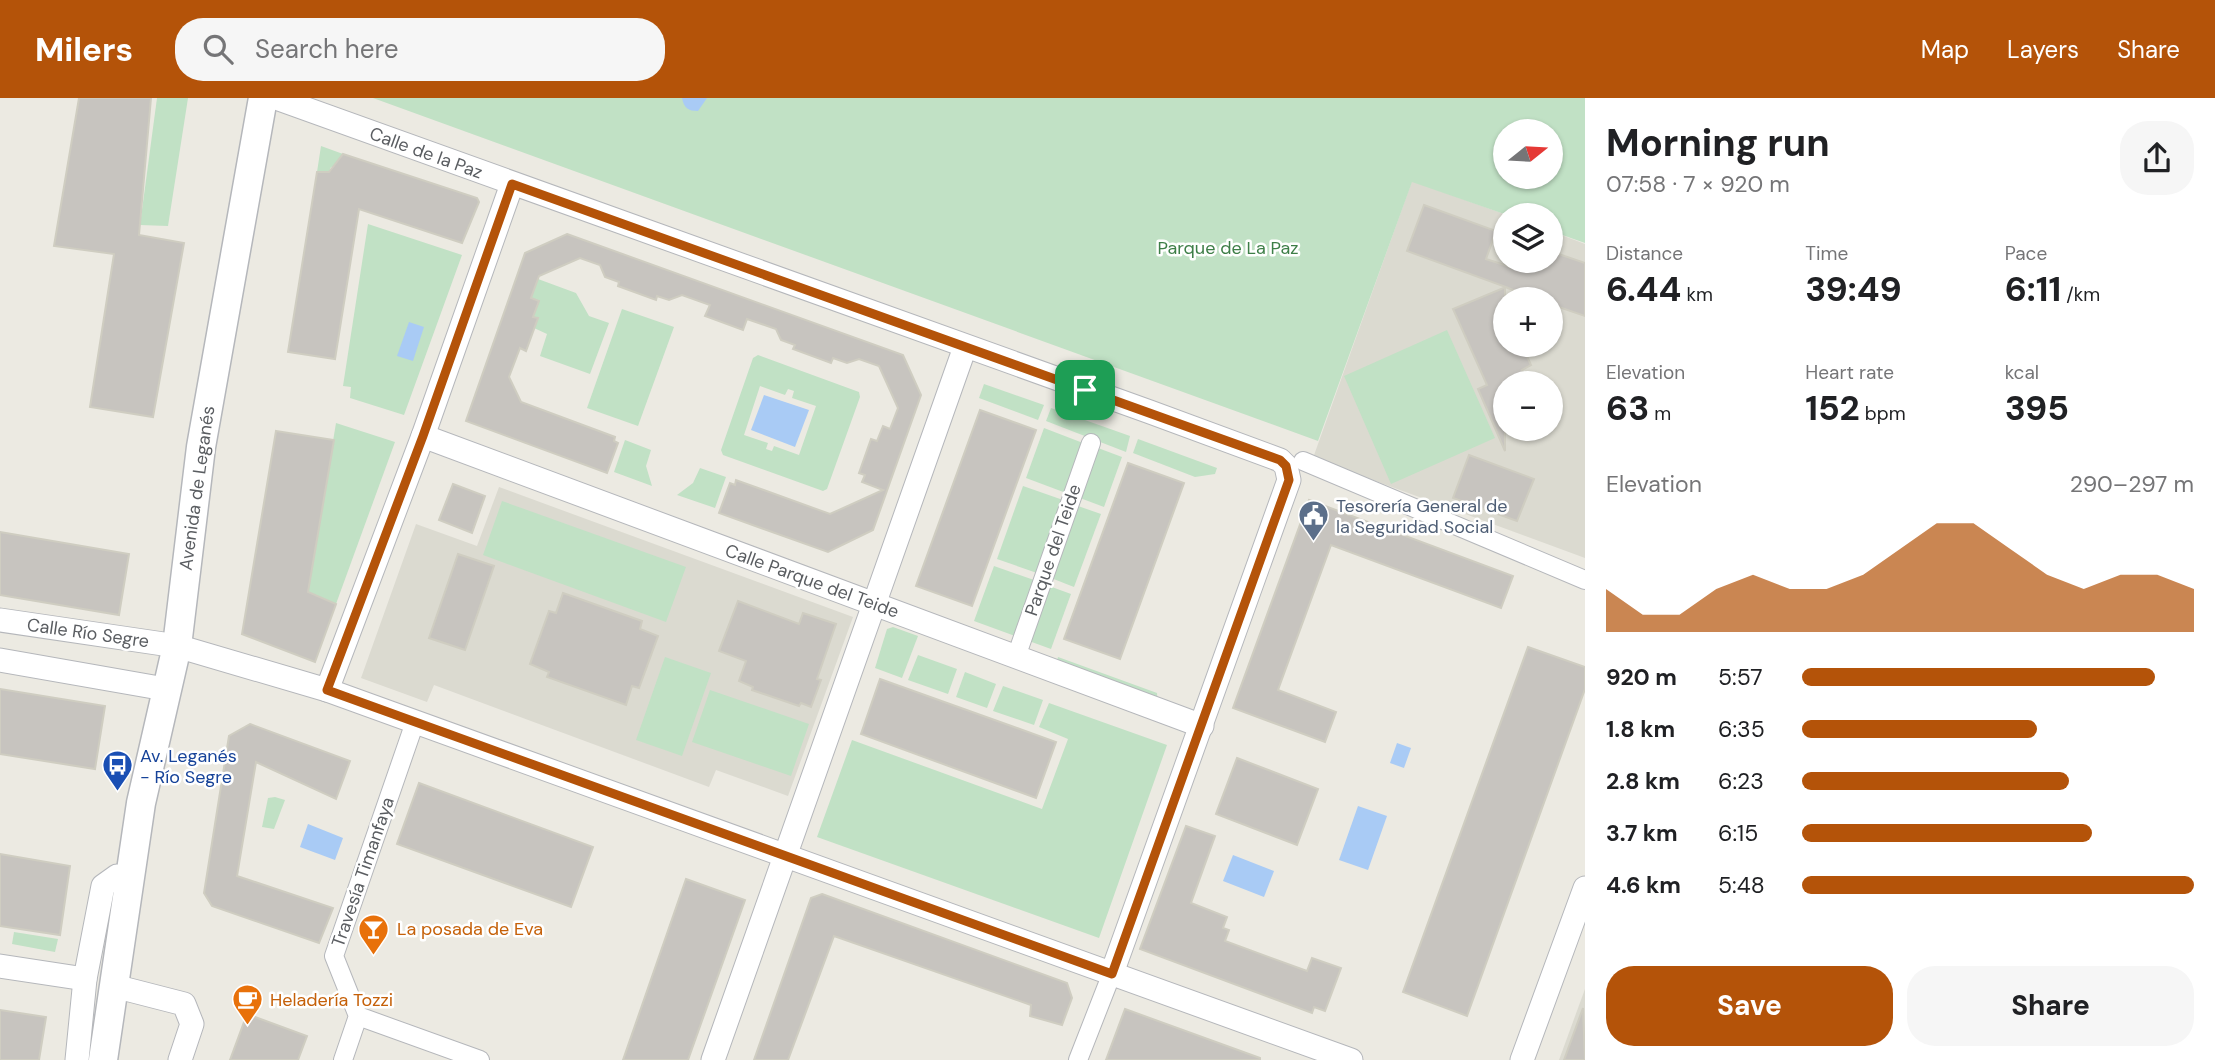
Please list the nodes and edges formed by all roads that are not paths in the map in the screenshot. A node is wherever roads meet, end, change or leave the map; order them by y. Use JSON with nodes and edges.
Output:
{"nodes":[{"id":1,"x":263,"y":98,"type":"edge"},
{"id":2,"x":276,"y":98,"type":"edge"},
{"id":3,"x":512,"y":184,"type":"junction"},
{"id":4,"x":965,"y":347,"type":"junction"},
{"id":5,"x":423,"y":436,"type":"junction"},
{"id":6,"x":1091,"y":443,"type":"dead end"},
{"id":7,"x":1294,"y":463,"type":"junction"},
{"id":8,"x":1585,"y":580,"type":"edge"},
{"id":9,"x":873,"y":604,"type":"junction"},
{"id":10,"x":0,"y":620,"type":"edge"},
{"id":11,"x":177,"y":646,"type":"junction"},
{"id":12,"x":1016,"y":657,"type":"junction"},
{"id":13,"x":0,"y":660,"type":"edge"},
{"id":14,"x":165,"y":689,"type":"junction"},
{"id":15,"x":327,"y":690,"type":"junction"},
{"id":16,"x":415,"y":722,"type":"junction"},
{"id":17,"x":1202,"y":726,"type":"junction"},
{"id":18,"x":784,"y":853,"type":"junction"},
{"id":19,"x":130,"y":878,"type":"junction"},
{"id":20,"x":1585,"y":888,"type":"edge"},
{"id":21,"x":0,"y":966,"type":"edge"},
{"id":22,"x":1112,"y":974,"type":"junction"},
{"id":23,"x":85,"y":979,"type":"junction"},
{"id":24,"x":114,"y":986,"type":"junction"},
{"id":25,"x":358,"y":1016,"type":"junction"},
{"id":26,"x":77,"y":1060,"type":"edge"},
{"id":27,"x":103,"y":1060,"type":"edge"},
{"id":28,"x":180,"y":1060,"type":"edge"},
{"id":29,"x":343,"y":1060,"type":"edge"},
{"id":30,"x":480,"y":1060,"type":"edge"},
{"id":31,"x":713,"y":1060,"type":"edge"},
{"id":32,"x":1078,"y":1060,"type":"edge"},
{"id":33,"x":1350,"y":1060,"type":"edge"},
{"id":34,"x":1522,"y":1060,"type":"edge"}],
"edges":[{"from":1,"to":11,"type":"street","name":"Avenida de Leganés"},
{"from":2,"to":3,"type":"street","name":"Calle de la Paz"},
{"from":3,"to":4,"type":"street","name":"Calle de la Paz"},
{"from":3,"to":5,"type":"street"},
{"from":4,"to":7,"type":"street","name":"Calle de la Paz"},
{"from":4,"to":9,"type":"street"},
{"from":5,"to":9,"type":"street","name":"Calle Parque del Teide"},
{"from":5,"to":15,"type":"street"},
{"from":6,"to":12,"type":"street","name":"Parque del Teide"},
{"from":7,"to":8,"type":"street","name":"Calle de la Paz"},
{"from":7,"to":17,"type":"street"},
{"from":9,"to":12,"type":"street","name":"Calle Parque del Teide"},
{"from":9,"to":18,"type":"street"},
{"from":10,"to":11,"type":"street","name":"Calle Río Segre"},
{"from":11,"to":14,"type":"street","name":"Avenida de Leganés"},
{"from":11,"to":15,"type":"street","name":"Calle Río Segre"},
{"from":12,"to":17,"type":"street","name":"Calle Parque del Teide"},
{"from":13,"to":14,"type":"street"},
{"from":14,"to":19,"type":"street","name":"Avenida de Leganés"},
{"from":15,"to":16,"type":"street","name":"Calle Río Segre"},
{"from":16,"to":18,"type":"street","name":"Calle Río Segre"},
{"from":16,"to":25,"type":"street","name":"Travesía Timanfaya"},
{"from":17,"to":22,"type":"street"},
{"from":18,"to":22,"type":"street","name":"Calle Río Segre"},
{"from":18,"to":31,"type":"street"},
{"from":19,"to":23,"type":"street"},
{"from":19,"to":24,"type":"street","name":"Avenida de Leganés"},
{"from":20,"to":34,"type":"street"},
{"from":21,"to":23,"type":"street"},
{"from":22,"to":32,"type":"street"},
{"from":22,"to":33,"type":"street","name":"Calle Río Segre"},
{"from":23,"to":26,"type":"street"},
{"from":24,"to":27,"type":"street","name":"Avenida de Leganés"},
{"from":24,"to":28,"type":"street"},
{"from":25,"to":29,"type":"street"},
{"from":25,"to":30,"type":"street"}]}
